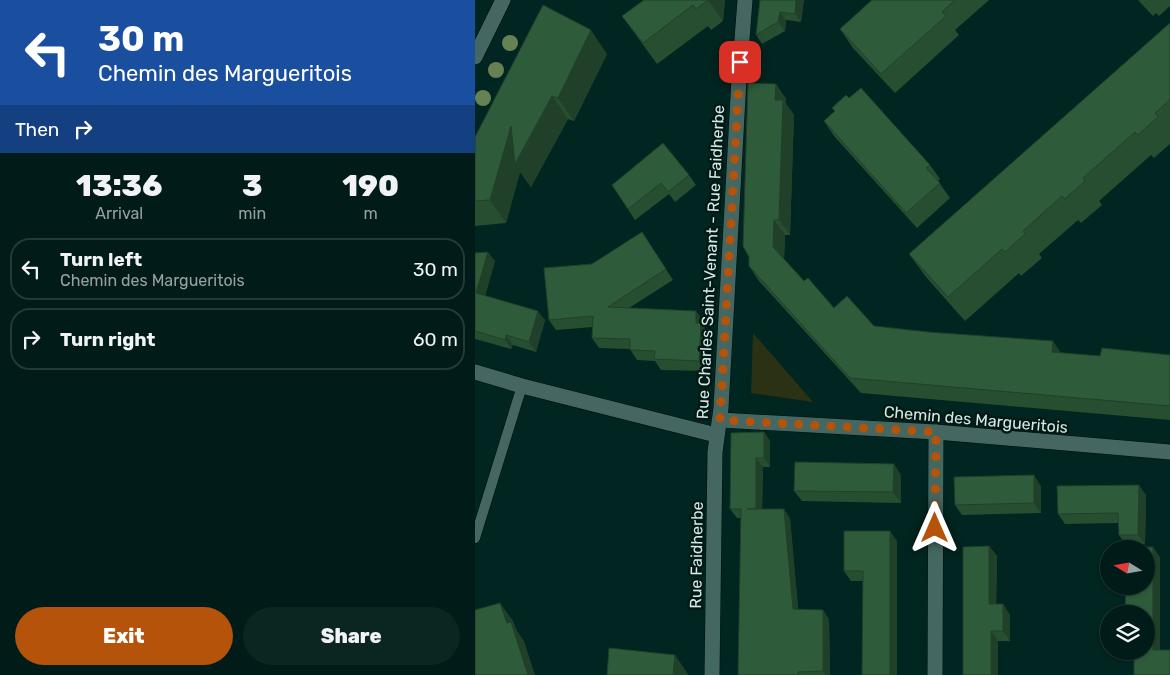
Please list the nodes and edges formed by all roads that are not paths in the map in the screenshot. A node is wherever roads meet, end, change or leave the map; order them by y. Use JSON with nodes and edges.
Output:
{"nodes":[{"id":1,"x":503,"y":0,"type":"edge"},
{"id":2,"x":745,"y":0,"type":"edge"},
{"id":3,"x":475,"y":57,"type":"edge"},
{"id":4,"x":475,"y":372,"type":"edge"},
{"id":5,"x":522,"y":386,"type":"junction"},
{"id":6,"x":720,"y":420,"type":"junction"},
{"id":7,"x":936,"y":432,"type":"junction"},
{"id":8,"x":716,"y":436,"type":"junction"},
{"id":9,"x":1170,"y":452,"type":"edge"},
{"id":10,"x":475,"y":538,"type":"edge"},
{"id":11,"x":712,"y":675,"type":"edge"},
{"id":12,"x":935,"y":675,"type":"edge"}],
"edges":[{"from":1,"to":3,"type":"street"},
{"from":2,"to":6,"type":"street","name":"Rue Charles Saint-Venant - Rue Faidherbe"},
{"from":4,"to":5,"type":"street"},
{"from":5,"to":8,"type":"street"},
{"from":5,"to":10,"type":"lane"},
{"from":6,"to":7,"type":"street","name":"Chemin des Margueritois"},
{"from":6,"to":8,"type":"street","name":"Rue Charles Saint-Venant - Rue Faidherbe"},
{"from":7,"to":9,"type":"street","name":"Chemin des Margueritois"},
{"from":7,"to":12,"type":"street"},
{"from":8,"to":11,"type":"street","name":"Rue Faidherbe"}]}
